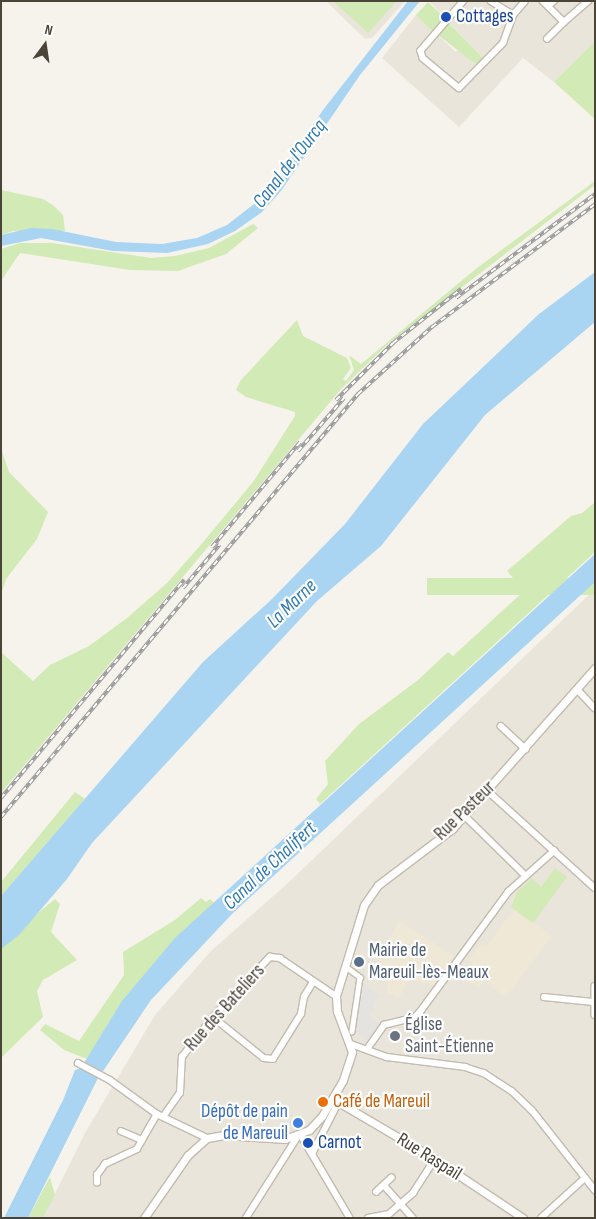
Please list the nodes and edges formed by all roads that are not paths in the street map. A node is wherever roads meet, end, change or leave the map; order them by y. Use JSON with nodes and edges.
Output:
{"nodes":[{"id":1,"x":464,"y":1,"type":"edge"},
{"id":2,"x":491,"y":1,"type":"edge"},
{"id":3,"x":525,"y":1,"type":"edge"},
{"id":4,"x":543,"y":1,"type":"edge"},
{"id":5,"x":554,"y":1,"type":"edge"},
{"id":6,"x":588,"y":1,"type":"edge"},
{"id":7,"x":548,"y":6,"type":"junction"},
{"id":8,"x":513,"y":15,"type":"junction"},
{"id":9,"x":564,"y":22,"type":"junction"},
{"id":10,"x":547,"y":39,"type":"dead end"},
{"id":11,"x":595,"y":668,"type":"edge"},
{"id":12,"x":577,"y":688,"type":"junction"},
{"id":13,"x":595,"y":708,"type":"edge"},
{"id":14,"x":501,"y":726,"type":"dead end"},
{"id":15,"x":526,"y":749,"type":"junction"},
{"id":16,"x":488,"y":791,"type":"junction"},
{"id":17,"x":465,"y":816,"type":"junction"},
{"id":18,"x":554,"y":851,"type":"junction"},
{"id":19,"x":526,"y":875,"type":"junction"},
{"id":20,"x":595,"y":888,"type":"edge"},
{"id":21,"x":343,"y":966,"type":"junction"},
{"id":22,"x":313,"y":982,"type":"junction"},
{"id":23,"x":595,"y":986,"type":"edge"},
{"id":24,"x":336,"y":996,"type":"junction"},
{"id":25,"x":544,"y":997,"type":"dead end"},
{"id":26,"x":593,"y":1002,"type":"junction"},
{"id":27,"x":595,"y":1015,"type":"edge"},
{"id":28,"x":213,"y":1017,"type":"junction"},
{"id":29,"x":352,"y":1031,"type":"dead end"},
{"id":30,"x":351,"y":1044,"type":"junction"},
{"id":31,"x":368,"y":1048,"type":"junction"},
{"id":32,"x":78,"y":1063,"type":"dead end"},
{"id":33,"x":336,"y":1101,"type":"junction"},
{"id":34,"x":160,"y":1116,"type":"junction"},
{"id":35,"x":121,"y":1131,"type":"dead end"},
{"id":36,"x":300,"y":1135,"type":"junction"},
{"id":37,"x":207,"y":1138,"type":"junction"},
{"id":38,"x":142,"y":1140,"type":"junction"},
{"id":39,"x":312,"y":1154,"type":"junction"},
{"id":40,"x":435,"y":1160,"type":"junction"},
{"id":41,"x":391,"y":1178,"type":"dead end"},
{"id":42,"x":585,"y":1178,"type":"junction"},
{"id":43,"x":97,"y":1183,"type":"dead end"},
{"id":44,"x":384,"y":1185,"type":"junction"},
{"id":45,"x":595,"y":1190,"type":"edge"},
{"id":46,"x":376,"y":1192,"type":"dead end"},
{"id":47,"x":400,"y":1204,"type":"junction"},
{"id":48,"x":144,"y":1218,"type":"edge"},
{"id":49,"x":246,"y":1218,"type":"edge"},
{"id":50,"x":350,"y":1218,"type":"edge"},
{"id":51,"x":368,"y":1218,"type":"edge"},
{"id":52,"x":413,"y":1218,"type":"edge"},
{"id":53,"x":523,"y":1218,"type":"edge"},
{"id":54,"x":541,"y":1218,"type":"edge"}],
"edges":[{"from":1,"to":8,"type":"street"},
{"from":2,"to":8,"type":"street"},
{"from":3,"to":8,"type":"street"},
{"from":4,"to":7,"type":"street"},
{"from":5,"to":7,"type":"street"},
{"from":6,"to":9,"type":"street"},
{"from":7,"to":9,"type":"street"},
{"from":9,"to":10,"type":"street"},
{"from":11,"to":12,"type":"street","name":"Rue Pasteur"},
{"from":12,"to":13,"type":"street"},
{"from":12,"to":15,"type":"street","name":"Rue Pasteur"},
{"from":14,"to":15,"type":"street"},
{"from":15,"to":16,"type":"street","name":"Rue Pasteur"},
{"from":16,"to":17,"type":"street","name":"Rue Pasteur"},
{"from":16,"to":18,"type":"street"},
{"from":17,"to":19,"type":"street"},
{"from":17,"to":21,"type":"street","name":"Rue Pasteur"},
{"from":18,"to":19,"type":"street"},
{"from":18,"to":20,"type":"street"},
{"from":19,"to":31,"type":"street"},
{"from":21,"to":24,"type":"street","name":"Rue Pasteur"},
{"from":21,"to":29,"type":"street"},
{"from":22,"to":24,"type":"street"},
{"from":22,"to":28,"type":"street","name":"Rue des Bateliers"},
{"from":22,"to":28,"type":"street"},
{"from":23,"to":26,"type":"street"},
{"from":24,"to":30,"type":"street"},
{"from":25,"to":26,"type":"street"},
{"from":26,"to":27,"type":"street"},
{"from":28,"to":34,"type":"street","name":"Rue des Bateliers"},
{"from":30,"to":31,"type":"street"},
{"from":30,"to":33,"type":"street"},
{"from":31,"to":42,"type":"street"},
{"from":32,"to":34,"type":"street"},
{"from":33,"to":36,"type":"street"},
{"from":33,"to":39,"type":"street"},
{"from":33,"to":40,"type":"street","name":"Rue Raspail"},
{"from":34,"to":37,"type":"street"},
{"from":34,"to":38,"type":"street","name":"Rue des Bateliers"},
{"from":35,"to":38,"type":"street"},
{"from":36,"to":37,"type":"street"},
{"from":36,"to":39,"type":"street"},
{"from":36,"to":49,"type":"street"},
{"from":37,"to":48,"type":"street"},
{"from":38,"to":43,"type":"street"},
{"from":39,"to":50,"type":"street"},
{"from":40,"to":47,"type":"street"},
{"from":40,"to":53,"type":"street","name":"Rue Raspail"},
{"from":41,"to":44,"type":"street"},
{"from":42,"to":45,"type":"street"},
{"from":42,"to":54,"type":"street"},
{"from":44,"to":46,"type":"street"},
{"from":44,"to":47,"type":"street"},
{"from":47,"to":51,"type":"street"},
{"from":47,"to":52,"type":"street"}]}
